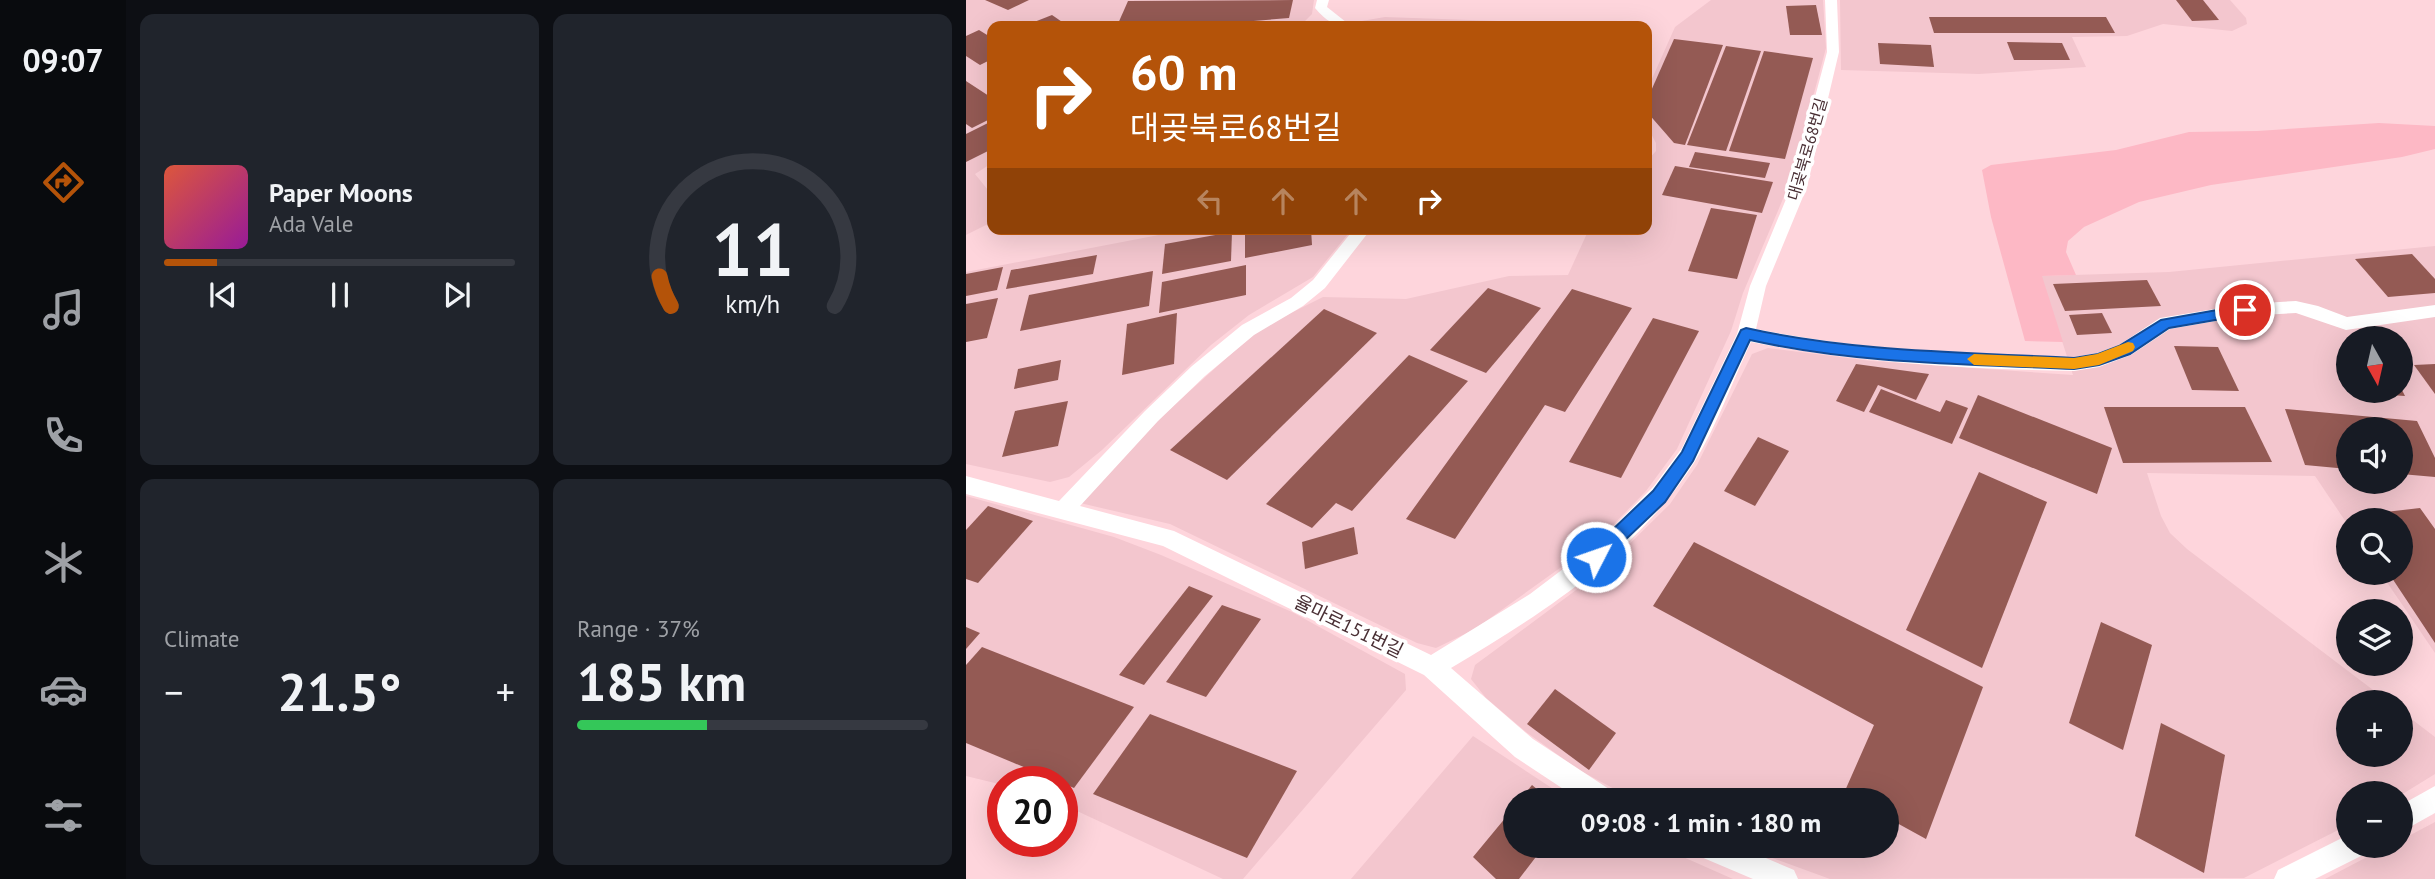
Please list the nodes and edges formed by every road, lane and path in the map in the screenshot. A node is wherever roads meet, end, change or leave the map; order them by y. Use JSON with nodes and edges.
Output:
{"nodes":[{"id":1,"x":1323,"y":0,"type":"edge"},
{"id":2,"x":1831,"y":0,"type":"edge"},
{"id":3,"x":1336,"y":21,"type":"edge"},
{"id":4,"x":1357,"y":235,"type":"edge"},
{"id":5,"x":2435,"y":311,"type":"edge"},
{"id":6,"x":1746,"y":334,"type":"junction"},
{"id":7,"x":966,"y":485,"type":"edge"},
{"id":8,"x":1063,"y":510,"type":"junction"},
{"id":9,"x":1432,"y":667,"type":"junction"},
{"id":10,"x":1585,"y":788,"type":"edge"},
{"id":11,"x":2435,"y":799,"type":"edge"},
{"id":12,"x":2413,"y":812,"type":"edge"},
{"id":13,"x":2336,"y":855,"type":"edge"},
{"id":14,"x":1734,"y":858,"type":"edge"},
{"id":15,"x":1785,"y":879,"type":"edge"},
{"id":16,"x":2287,"y":879,"type":"edge"}],
"edges":[{"from":1,"to":3,"type":"lane"},
{"from":2,"to":6,"type":"lane","name":"대곶북로68번길"},
{"from":4,"to":8,"type":"lane"},
{"from":5,"to":6,"type":"lane"},
{"from":6,"to":9,"type":"lane","name":"대곶북로68번길"},
{"from":7,"to":8,"type":"lane","name":"율마로151번길"},
{"from":8,"to":9,"type":"lane","name":"율마로151번길"},
{"from":9,"to":10,"type":"lane","name":"율마로151번길"},
{"from":11,"to":12,"type":"lane"},
{"from":13,"to":16,"type":"lane"},
{"from":14,"to":15,"type":"lane"}]}
